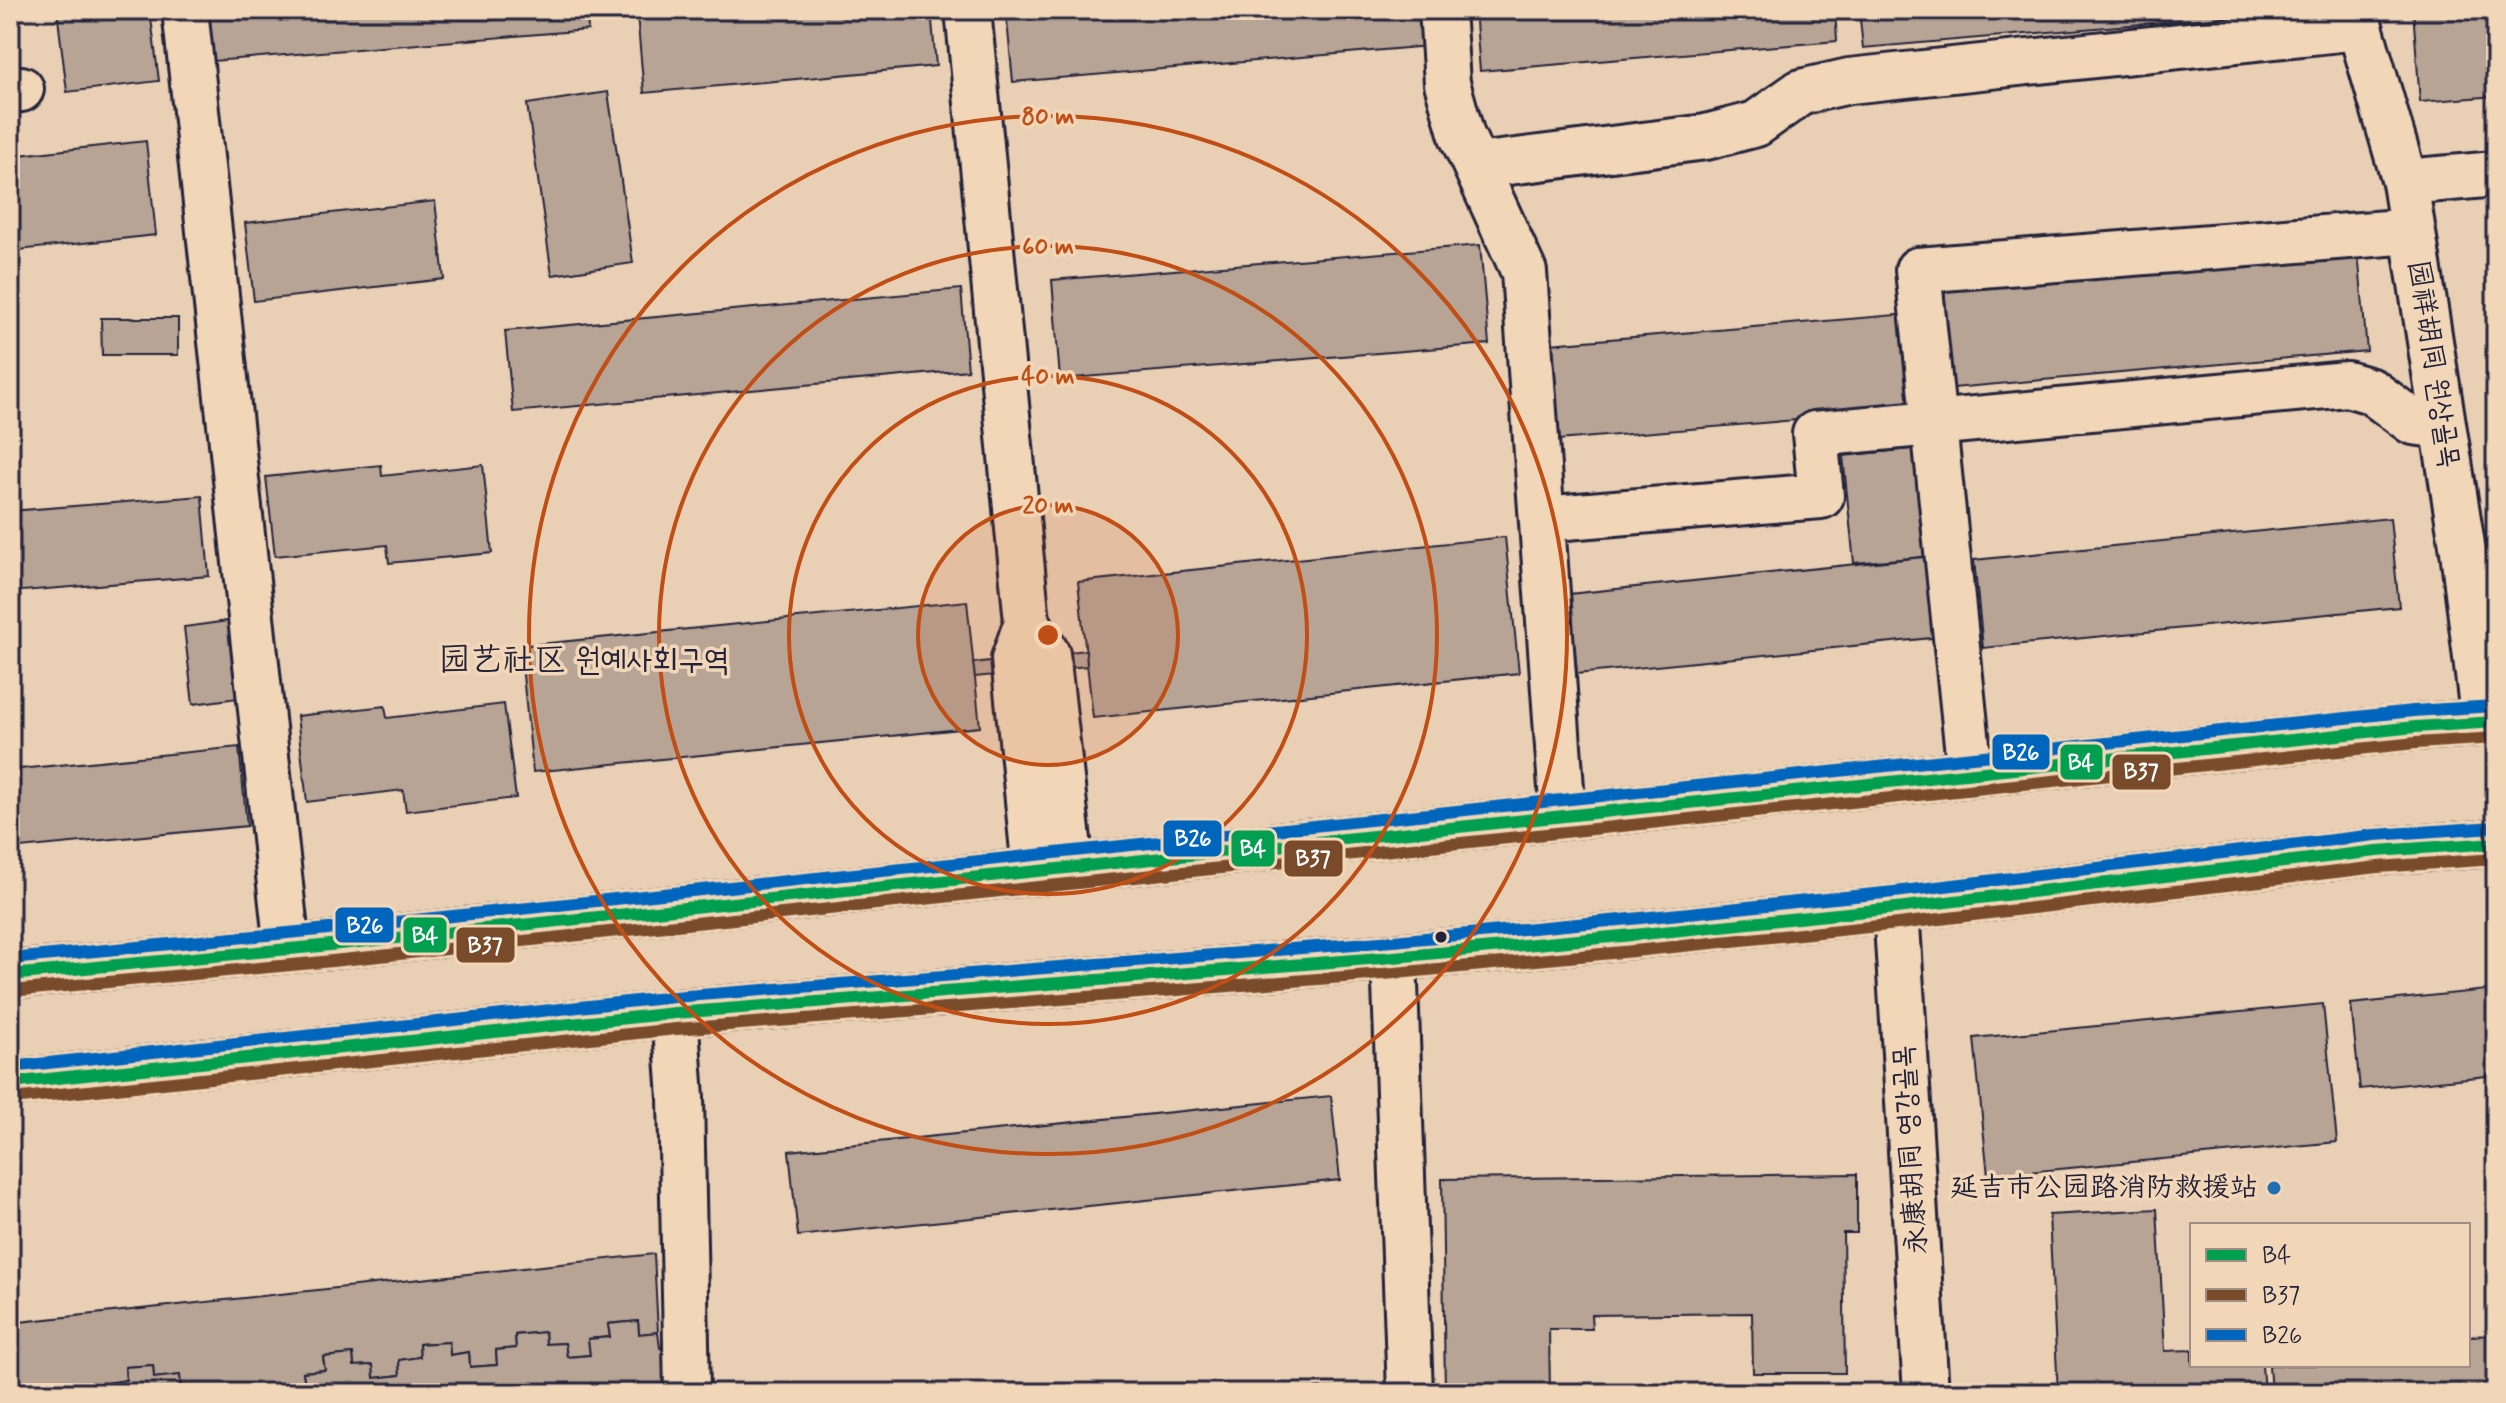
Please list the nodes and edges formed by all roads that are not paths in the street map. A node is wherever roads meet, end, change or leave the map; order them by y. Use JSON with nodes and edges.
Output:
{"nodes":[{"id":1,"x":185,"y":10,"type":"edge"},
{"id":2,"x":968,"y":10,"type":"edge"},
{"id":3,"x":1442,"y":10,"type":"edge"},
{"id":4,"x":2357,"y":18,"type":"edge"},
{"id":5,"x":1477,"y":166,"type":"junction"},
{"id":6,"x":2496,"y":174,"type":"edge"},
{"id":7,"x":2405,"y":182,"type":"junction"},
{"id":8,"x":2412,"y":231,"type":"junction"},
{"id":9,"x":1933,"y":422,"type":"junction"},
{"id":10,"x":2442,"y":426,"type":"junction"},
{"id":11,"x":1542,"y":519,"type":"junction"},
{"id":12,"x":2490,"y":722,"type":"edge"},
{"id":13,"x":1970,"y":773,"type":"junction"},
{"id":14,"x":1563,"y":816,"type":"junction"},
{"id":15,"x":2496,"y":843,"type":"edge"},
{"id":16,"x":1053,"y":869,"type":"junction"},
{"id":17,"x":1896,"y":908,"type":"junction"},
{"id":18,"x":287,"y":949,"type":"junction"},
{"id":19,"x":1394,"y":957,"type":"junction"},
{"id":20,"x":10,"y":975,"type":"edge"},
{"id":21,"x":675,"y":1013,"type":"junction"},
{"id":22,"x":10,"y":1083,"type":"edge"},
{"id":23,"x":687,"y":1393,"type":"edge"},
{"id":24,"x":1410,"y":1393,"type":"edge"},
{"id":25,"x":1926,"y":1393,"type":"edge"}],
"edges":[{"from":1,"to":18,"type":"main road"},
{"from":2,"to":16,"type":"main road"},
{"from":3,"to":5,"type":"main road"},
{"from":4,"to":5,"type":"main road"},
{"from":4,"to":7,"type":"main road","name":"园祥胡同 원상골목"},
{"from":5,"to":11,"type":"main road"},
{"from":6,"to":7,"type":"main road"},
{"from":7,"to":8,"type":"main road","name":"园祥胡同 원상골목"},
{"from":8,"to":9,"type":"main road"},
{"from":8,"to":10,"type":"main road","name":"园祥胡同 원상골목"},
{"from":9,"to":10,"type":"main road"},
{"from":9,"to":11,"type":"main road"},
{"from":9,"to":13,"type":"main road"},
{"from":10,"to":12,"type":"main road","name":"园祥胡同 원상골목"},
{"from":11,"to":14,"type":"main road"},
{"from":12,"to":13,"type":"main road"},
{"from":13,"to":14,"type":"main road"},
{"from":14,"to":16,"type":"main road"},
{"from":15,"to":17,"type":"main road"},
{"from":16,"to":18,"type":"main road"},
{"from":17,"to":19,"type":"main road"},
{"from":17,"to":25,"type":"main road","name":"永康胡同 영강골목"},
{"from":18,"to":20,"type":"main road"},
{"from":19,"to":21,"type":"main road"},
{"from":19,"to":24,"type":"main road"},
{"from":21,"to":22,"type":"main road"},
{"from":21,"to":23,"type":"main road"}]}
